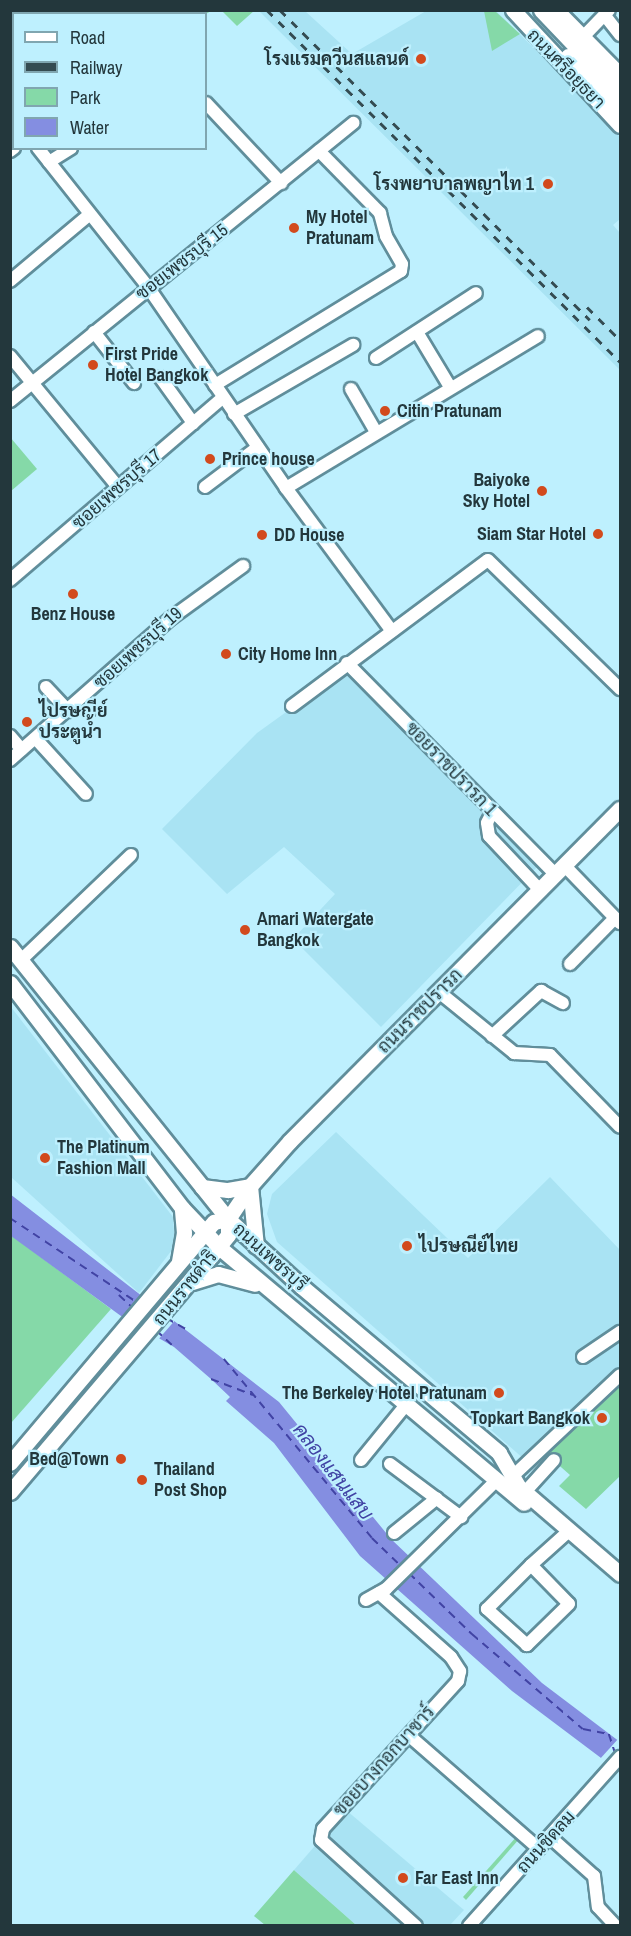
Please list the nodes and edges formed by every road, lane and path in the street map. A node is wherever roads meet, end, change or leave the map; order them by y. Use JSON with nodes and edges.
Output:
{"nodes":[{"id":1,"x":513,"y":10,"type":"edge"},
{"id":2,"x":520,"y":10,"type":"edge"},
{"id":3,"x":541,"y":10,"type":"edge"},
{"id":4,"x":559,"y":11,"type":"edge"},
{"id":5,"x":608,"y":14,"type":"edge"},
{"id":6,"x":621,"y":35,"type":"edge"},
{"id":7,"x":583,"y":38,"type":"junction"},
{"id":8,"x":616,"y":81,"type":"edge"},
{"id":9,"x":207,"y":103,"type":"edge"},
{"id":10,"x":621,"y":109,"type":"edge"},
{"id":11,"x":353,"y":123,"type":"dead end"},
{"id":12,"x":621,"y":125,"type":"edge"},
{"id":13,"x":40,"y":150,"type":"edge"},
{"id":14,"x":68,"y":150,"type":"edge"},
{"id":15,"x":319,"y":151,"type":"junction"},
{"id":16,"x":49,"y":162,"type":"junction"},
{"id":17,"x":280,"y":183,"type":"junction"},
{"id":18,"x":89,"y":215,"type":"junction"},
{"id":19,"x":10,"y":281,"type":"edge"},
{"id":20,"x":148,"y":287,"type":"junction"},
{"id":21,"x":476,"y":293,"type":"dead end"},
{"id":22,"x":94,"y":332,"type":"junction"},
{"id":23,"x":417,"y":332,"type":"junction"},
{"id":24,"x":538,"y":336,"type":"dead end"},
{"id":25,"x":353,"y":345,"type":"dead end"},
{"id":26,"x":10,"y":356,"type":"edge"},
{"id":27,"x":376,"y":358,"type":"dead end"},
{"id":28,"x":160,"y":377,"type":"dead end"},
{"id":29,"x":33,"y":383,"type":"junction"},
{"id":30,"x":134,"y":383,"type":"dead end"},
{"id":31,"x":214,"y":385,"type":"junction"},
{"id":32,"x":450,"y":387,"type":"junction"},
{"id":33,"x":351,"y":389,"type":"dead end"},
{"id":34,"x":222,"y":398,"type":"junction"},
{"id":35,"x":10,"y":401,"type":"edge"},
{"id":36,"x":234,"y":414,"type":"junction"},
{"id":37,"x":193,"y":423,"type":"junction"},
{"id":38,"x":376,"y":432,"type":"junction"},
{"id":39,"x":258,"y":447,"type":"junction"},
{"id":40,"x":206,"y":487,"type":"dead end"},
{"id":41,"x":118,"y":488,"type":"junction"},
{"id":42,"x":286,"y":488,"type":"junction"},
{"id":43,"x":243,"y":566,"type":"dead end"},
{"id":44,"x":10,"y":580,"type":"edge"},
{"id":45,"x":392,"y":631,"type":"junction"},
{"id":46,"x":347,"y":663,"type":"junction"},
{"id":47,"x":46,"y":687,"type":"dead end"},
{"id":48,"x":621,"y":689,"type":"edge"},
{"id":49,"x":292,"y":706,"type":"dead end"},
{"id":50,"x":68,"y":711,"type":"junction"},
{"id":51,"x":10,"y":736,"type":"edge"},
{"id":52,"x":36,"y":739,"type":"junction"},
{"id":53,"x":22,"y":750,"type":"junction"},
{"id":54,"x":10,"y":760,"type":"edge"},
{"id":55,"x":86,"y":794,"type":"dead end"},
{"id":56,"x":621,"y":809,"type":"edge"},
{"id":57,"x":493,"y":811,"type":"junction"},
{"id":58,"x":131,"y":855,"type":"dead end"},
{"id":59,"x":560,"y":870,"type":"junction"},
{"id":60,"x":540,"y":890,"type":"junction"},
{"id":61,"x":618,"y":921,"type":"edge"},
{"id":62,"x":10,"y":947,"type":"edge"},
{"id":63,"x":21,"y":960,"type":"junction"},
{"id":64,"x":570,"y":964,"type":"dead end"},
{"id":65,"x":10,"y":983,"type":"edge"},
{"id":66,"x":439,"y":992,"type":"junction"},
{"id":67,"x":563,"y":1003,"type":"dead end"},
{"id":68,"x":492,"y":1036,"type":"junction"},
{"id":69,"x":621,"y":1126,"type":"edge"},
{"id":70,"x":167,"y":1143,"type":"junction"},
{"id":71,"x":250,"y":1186,"type":"junction"},
{"id":72,"x":202,"y":1187,"type":"junction"},
{"id":73,"x":182,"y":1208,"type":"junction"},
{"id":74,"x":228,"y":1219,"type":"junction"},
{"id":75,"x":200,"y":1228,"type":"junction"},
{"id":76,"x":256,"y":1246,"type":"junction"},
{"id":77,"x":219,"y":1247,"type":"junction"},
{"id":78,"x":176,"y":1270,"type":"junction"},
{"id":79,"x":295,"y":1281,"type":"junction"},
{"id":80,"x":190,"y":1283,"type":"junction"},
{"id":81,"x":262,"y":1287,"type":"junction"},
{"id":82,"x":279,"y":1301,"type":"junction"},
{"id":83,"x":621,"y":1332,"type":"edge"},
{"id":84,"x":583,"y":1358,"type":"dead end"},
{"id":85,"x":621,"y":1376,"type":"edge"},
{"id":86,"x":405,"y":1406,"type":"junction"},
{"id":87,"x":361,"y":1460,"type":"dead end"},
{"id":88,"x":554,"y":1460,"type":"dead end"},
{"id":89,"x":10,"y":1463,"type":"edge"},
{"id":90,"x":390,"y":1464,"type":"dead end"},
{"id":91,"x":515,"y":1474,"type":"junction"},
{"id":92,"x":496,"y":1481,"type":"junction"},
{"id":93,"x":10,"y":1492,"type":"edge"},
{"id":94,"x":525,"y":1492,"type":"junction"},
{"id":95,"x":437,"y":1498,"type":"junction"},
{"id":96,"x":461,"y":1517,"type":"junction"},
{"id":97,"x":568,"y":1529,"type":"junction"},
{"id":98,"x":394,"y":1533,"type":"dead end"},
{"id":99,"x":531,"y":1565,"type":"junction"},
{"id":100,"x":621,"y":1574,"type":"edge"},
{"id":101,"x":382,"y":1591,"type":"junction"},
{"id":102,"x":366,"y":1600,"type":"dead end"},
{"id":103,"x":413,"y":1739,"type":"dead end"},
{"id":104,"x":621,"y":1756,"type":"edge"},
{"id":105,"x":550,"y":1837,"type":"junction"},
{"id":106,"x":539,"y":1849,"type":"junction"},
{"id":107,"x":416,"y":1926,"type":"edge"},
{"id":108,"x":469,"y":1926,"type":"edge"},
{"id":109,"x":616,"y":1926,"type":"edge"}],
"edges":[{"from":1,"to":12,"type":"main road","name":"ถนนศรีอยุธยา"},
{"from":2,"to":8,"type":"main road","name":"ถนนศรีอยุธยา"},
{"from":3,"to":8,"type":"main road","name":"ถนนศรีอยุธยา"},
{"from":4,"to":7,"type":"main road","name":"ถนนศรีอยุธยา"},
{"from":5,"to":6,"type":"street"},
{"from":5,"to":7,"type":"street"},
{"from":7,"to":8,"type":"main road","name":"ถนนศรีอยุธยา"},
{"from":8,"to":10,"type":"main road"},
{"from":9,"to":17,"type":"street"},
{"from":11,"to":15,"type":"street","name":"ซอยเพชรบุรี 15"},
{"from":13,"to":16,"type":"street"},
{"from":14,"to":16,"type":"street"},
{"from":15,"to":17,"type":"street","name":"ซอยเพชรบุรี 15"},
{"from":15,"to":31,"type":"street"},
{"from":16,"to":18,"type":"street"},
{"from":17,"to":20,"type":"street","name":"ซอยเพชรบุรี 15"},
{"from":18,"to":19,"type":"street"},
{"from":18,"to":20,"type":"street"},
{"from":20,"to":22,"type":"street","name":"ซอยเพชรบุรี 15"},
{"from":20,"to":31,"type":"street"},
{"from":21,"to":23,"type":"street"},
{"from":22,"to":29,"type":"street","name":"ซอยเพชรบุรี 15"},
{"from":22,"to":30,"type":"street"},
{"from":23,"to":27,"type":"street"},
{"from":23,"to":32,"type":"street"},
{"from":24,"to":32,"type":"street"},
{"from":25,"to":36,"type":"street"},
{"from":26,"to":29,"type":"street"},
{"from":28,"to":37,"type":"street"},
{"from":29,"to":35,"type":"street","name":"ซอยเพชรบุรี 15"},
{"from":29,"to":41,"type":"street"},
{"from":31,"to":34,"type":"street"},
{"from":32,"to":38,"type":"street"},
{"from":33,"to":38,"type":"street"},
{"from":34,"to":36,"type":"street"},
{"from":34,"to":37,"type":"street","name":"ซอยเพชรบุรี 17"},
{"from":36,"to":39,"type":"street"},
{"from":37,"to":41,"type":"street","name":"ซอยเพชรบุรี 17"},
{"from":38,"to":42,"type":"street"},
{"from":39,"to":40,"type":"street"},
{"from":39,"to":42,"type":"street"},
{"from":41,"to":44,"type":"street","name":"ซอยเพชรบุรี 17"},
{"from":42,"to":45,"type":"street"},
{"from":43,"to":50,"type":"street","name":"ซอยเพชรบุรี 19"},
{"from":45,"to":46,"type":"street"},
{"from":45,"to":48,"type":"street"},
{"from":46,"to":49,"type":"street"},
{"from":46,"to":57,"type":"street","name":"ซอยราชปรารภ 1"},
{"from":47,"to":50,"type":"street"},
{"from":50,"to":52,"type":"street","name":"ซอยเพชรบุรี 19"},
{"from":51,"to":53,"type":"street"},
{"from":52,"to":53,"type":"street","name":"ซอยเพชรบุรี 19"},
{"from":52,"to":55,"type":"street"},
{"from":53,"to":54,"type":"street","name":"ซอยเพชรบุรี 19"},
{"from":56,"to":59,"type":"main road","name":"ถนนราชปรารภ"},
{"from":57,"to":59,"type":"street","name":"ซอยราชปรารภ 1"},
{"from":57,"to":60,"type":"street"},
{"from":58,"to":63,"type":"street"},
{"from":59,"to":60,"type":"main road","name":"ถนนราชปรารภ"},
{"from":59,"to":61,"type":"street","name":"ซอยราชปรารภ 1"},
{"from":60,"to":66,"type":"main road","name":"ถนนราชปรารภ"},
{"from":61,"to":64,"type":"street"},
{"from":62,"to":63,"type":"main road","name":"ถนนเพชรบุรี"},
{"from":63,"to":70,"type":"main road","name":"ถนนเพชรบุรี"},
{"from":65,"to":73,"type":"main road","name":"ถนนเพชรบุรี"},
{"from":66,"to":68,"type":"street"},
{"from":66,"to":71,"type":"main road","name":"ถนนราชปรารภ"},
{"from":67,"to":68,"type":"street"},
{"from":68,"to":69,"type":"street"},
{"from":70,"to":72,"type":"main road","name":"ถนนเพชรบุรี"},
{"from":70,"to":75,"type":"main road"},
{"from":71,"to":72,"type":"main road"},
{"from":71,"to":74,"type":"main road","name":"ถนนราชปรารภ"},
{"from":71,"to":76,"type":"main road"},
{"from":72,"to":74,"type":"main road","name":"ถนนเพชรบุรี"},
{"from":73,"to":75,"type":"main road","name":"ถนนเพชรบุรี"},
{"from":73,"to":78,"type":"main road"},
{"from":74,"to":75,"type":"main road","name":"ถนนราชดำริ"},
{"from":74,"to":76,"type":"main road","name":"ถนนเพชรบุรี"},
{"from":74,"to":77,"type":"main road","name":"ถนนราชดำริ"},
{"from":75,"to":77,"type":"main road","name":"ถนนเพชรบุรี"},
{"from":75,"to":78,"type":"main road","name":"ถนนราชดำริ"},
{"from":76,"to":79,"type":"main road","name":"ถนนเพชรบุรี"},
{"from":77,"to":80,"type":"main road","name":"ถนนราชดำริ"},
{"from":77,"to":81,"type":"main road","name":"ถนนเพชรบุรี"},
{"from":78,"to":89,"type":"main road","name":"ถนนราชดำริ"},
{"from":79,"to":82,"type":"main road"},
{"from":79,"to":91,"type":"main road","name":"ถนนเพชรบุรี"},
{"from":80,"to":81,"type":"main road"},
{"from":80,"to":93,"type":"main road","name":"ถนนราชดำริ"},
{"from":81,"to":82,"type":"main road","name":"ถนนเพชรบุรี"},
{"from":82,"to":86,"type":"main road","name":"ถนนเพชรบุรี"},
{"from":83,"to":84,"type":"street"},
{"from":85,"to":91,"type":"street"},
{"from":86,"to":87,"type":"street"},
{"from":86,"to":92,"type":"main road","name":"ถนนเพชรบุรี"},
{"from":88,"to":94,"type":"street"},
{"from":90,"to":95,"type":"street"},
{"from":91,"to":94,"type":"main road","name":"ถนนเพชรบุรี"},
{"from":92,"to":96,"type":"street"},
{"from":92,"to":97,"type":"main road","name":"ถนนเพชรบุรี"},
{"from":94,"to":97,"type":"main road","name":"ถนนเพชรบุรี"},
{"from":95,"to":96,"type":"street"},
{"from":95,"to":98,"type":"street"},
{"from":96,"to":101,"type":"street"},
{"from":97,"to":99,"type":"street"},
{"from":97,"to":100,"type":"main road","name":"ถนนเพชรบุรี"},
{"from":99,"to":99,"type":"street"},
{"from":101,"to":102,"type":"street"},
{"from":101,"to":107,"type":"street","name":"ซอยบางกอกบาซาร์"},
{"from":103,"to":106,"type":"street"},
{"from":104,"to":105,"type":"street","name":"ถนนชิดลม"},
{"from":105,"to":106,"type":"street","name":"ถนนชิดลม"},
{"from":105,"to":109,"type":"street"},
{"from":106,"to":108,"type":"street","name":"ถนนชิดลม"}]}
